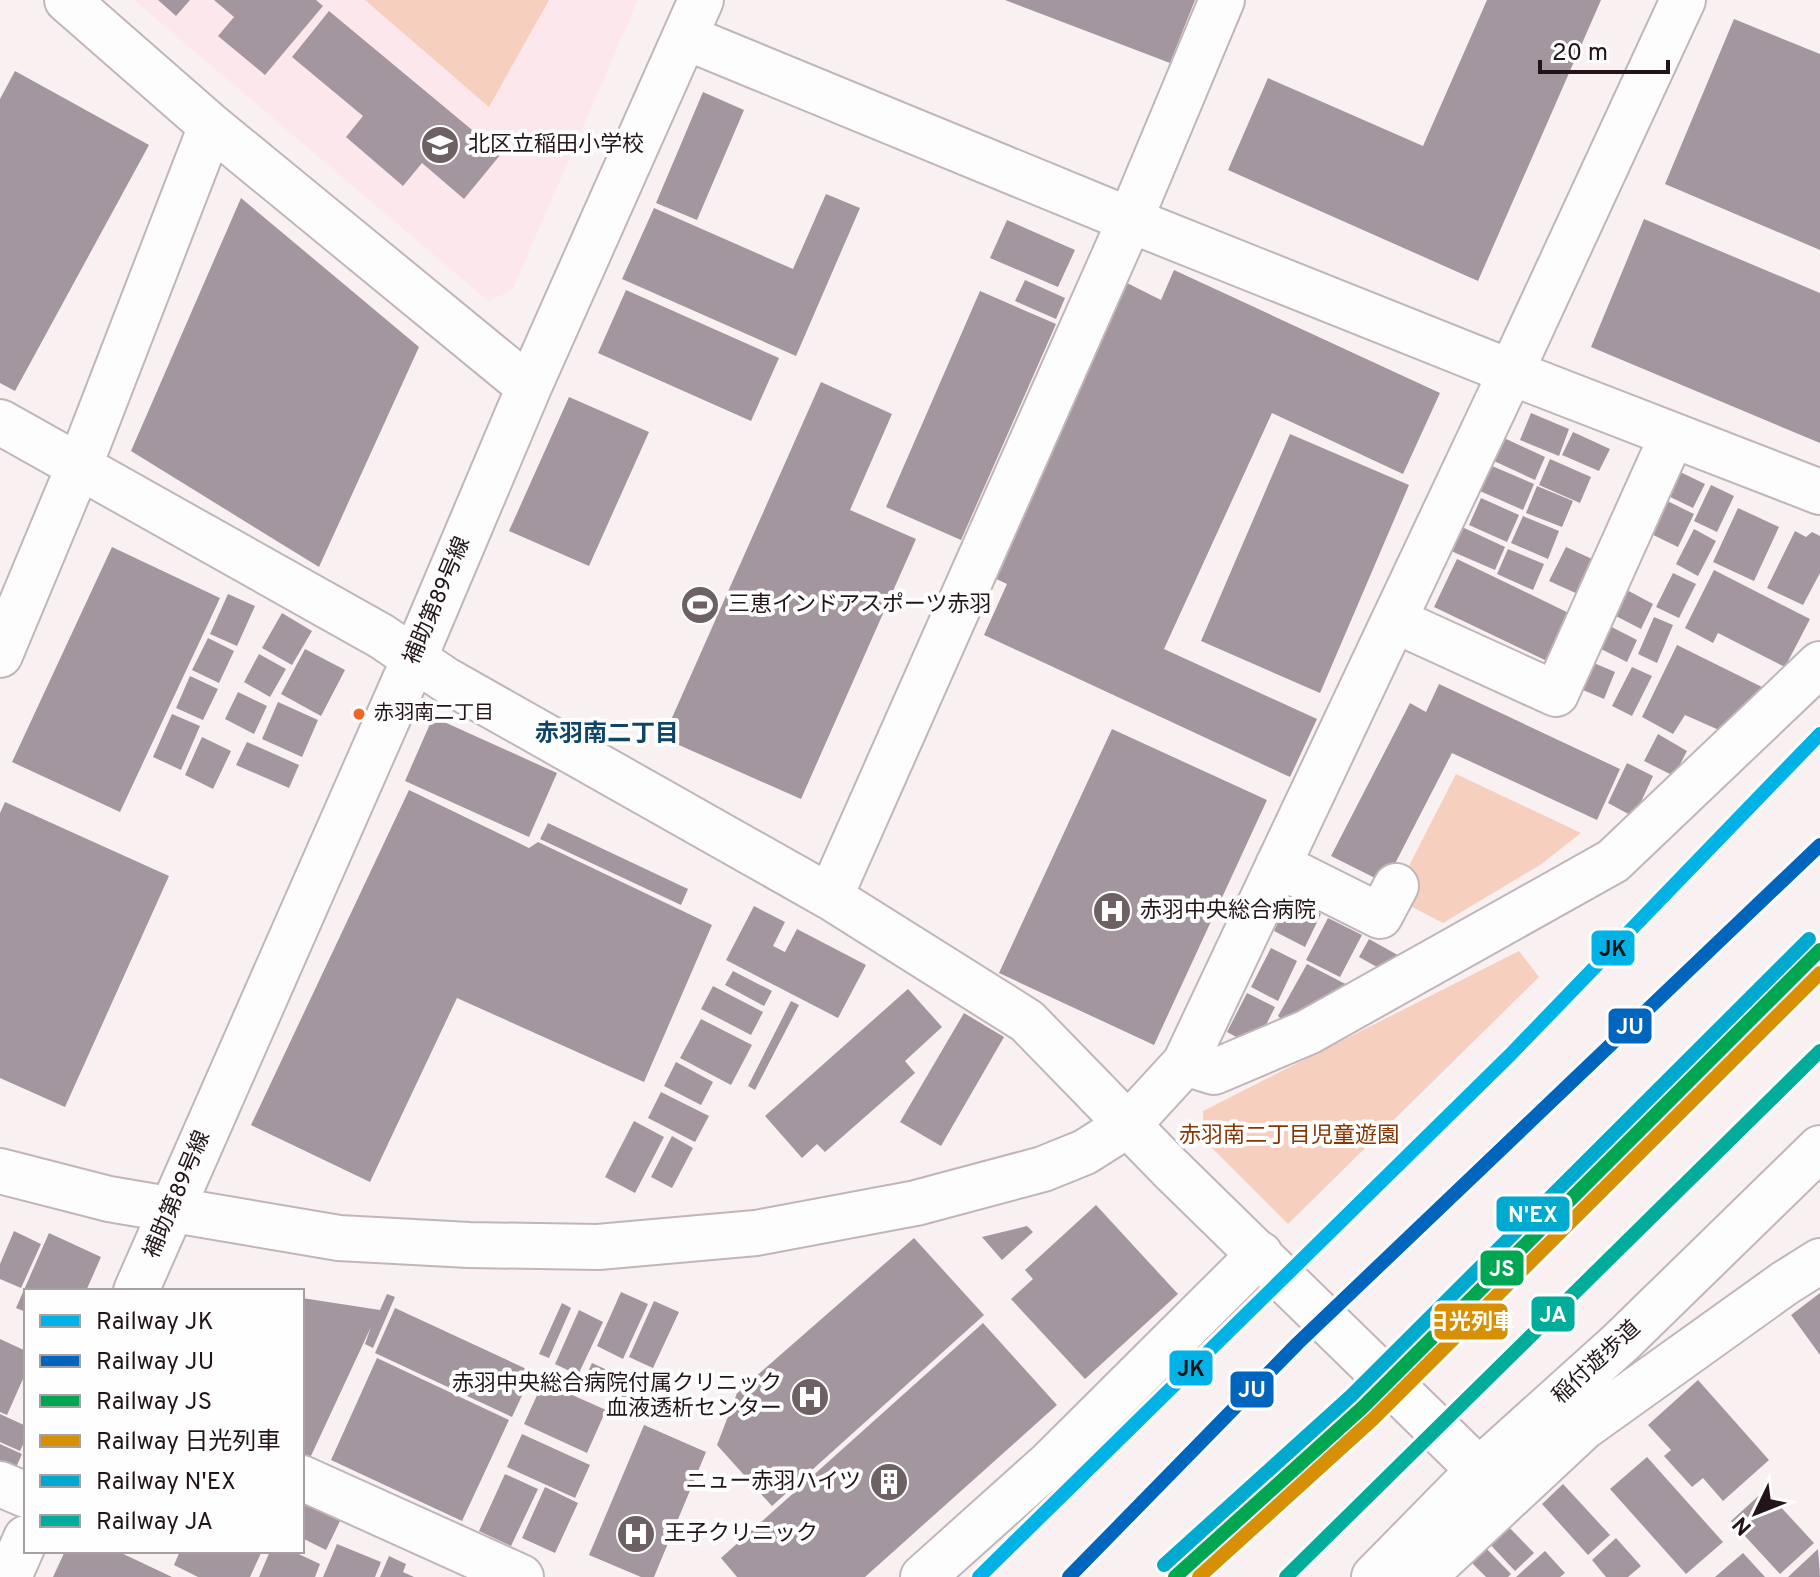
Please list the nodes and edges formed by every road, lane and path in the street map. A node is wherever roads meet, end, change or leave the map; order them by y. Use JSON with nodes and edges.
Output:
{"nodes":[{"id":1,"x":67,"y":0,"type":"edge"},
{"id":2,"x":1222,"y":0,"type":"edge"},
{"id":3,"x":1683,"y":0,"type":"edge"},
{"id":4,"x":693,"y":19,"type":"edge"},
{"id":5,"x":211,"y":126,"type":"junction"},
{"id":6,"x":1130,"y":220,"type":"junction"},
{"id":7,"x":1511,"y":372,"type":"junction"},
{"id":8,"x":529,"y":387,"type":"junction"},
{"id":9,"x":0,"y":422,"type":"edge"},
{"id":10,"x":1672,"y":436,"type":"junction"},
{"id":11,"x":79,"y":467,"type":"junction"},
{"id":12,"x":1820,"y":492,"type":"edge"},
{"id":13,"x":1394,"y":620,"type":"junction"},
{"id":14,"x":0,"y":655,"type":"edge"},
{"id":15,"x":414,"y":659,"type":"junction"},
{"id":16,"x":1820,"y":664,"type":"edge"},
{"id":17,"x":1278,"y":865,"type":"junction"},
{"id":18,"x":1396,"y":886,"type":"dead end"},
{"id":19,"x":830,"y":897,"type":"junction"},
{"id":20,"x":1185,"y":1063,"type":"junction"},
{"id":21,"x":1129,"y":1124,"type":"junction"},
{"id":22,"x":1820,"y":1148,"type":"edge"},
{"id":23,"x":0,"y":1171,"type":"edge"},
{"id":24,"x":171,"y":1210,"type":"junction"},
{"id":25,"x":1260,"y":1254,"type":"junction"},
{"id":26,"x":1820,"y":1261,"type":"edge"},
{"id":27,"x":137,"y":1289,"type":"edge"},
{"id":28,"x":304,"y":1479,"type":"edge"},
{"id":29,"x":0,"y":1484,"type":"edge"},
{"id":30,"x":1492,"y":1484,"type":"junction"},
{"id":31,"x":24,"y":1494,"type":"edge"},
{"id":32,"x":24,"y":1543,"type":"edge"},
{"id":33,"x":9,"y":1577,"type":"edge"},
{"id":34,"x":521,"y":1577,"type":"edge"},
{"id":35,"x":923,"y":1577,"type":"edge"},
{"id":36,"x":1374,"y":1577,"type":"edge"},
{"id":37,"x":1423,"y":1577,"type":"edge"}],
"edges":[{"from":1,"to":5,"type":"street"},
{"from":2,"to":6,"type":"street"},
{"from":3,"to":7,"type":"street"},
{"from":4,"to":6,"type":"street"},
{"from":4,"to":8,"type":"street","name":"補助第89号線"},
{"from":5,"to":8,"type":"street"},
{"from":5,"to":11,"type":"street"},
{"from":6,"to":7,"type":"street"},
{"from":6,"to":19,"type":"street"},
{"from":7,"to":10,"type":"street"},
{"from":7,"to":13,"type":"street"},
{"from":8,"to":15,"type":"street","name":"補助第89号線"},
{"from":9,"to":11,"type":"street"},
{"from":10,"to":12,"type":"street"},
{"from":10,"to":13,"type":"street"},
{"from":11,"to":14,"type":"street"},
{"from":11,"to":15,"type":"street"},
{"from":13,"to":17,"type":"street"},
{"from":15,"to":19,"type":"street"},
{"from":15,"to":24,"type":"street","name":"補助第89号線"},
{"from":16,"to":20,"type":"street"},
{"from":17,"to":18,"type":"street"},
{"from":17,"to":20,"type":"street"},
{"from":19,"to":21,"type":"street"},
{"from":20,"to":21,"type":"street"},
{"from":21,"to":24,"type":"street"},
{"from":21,"to":25,"type":"street"},
{"from":22,"to":30,"type":"street","name":"稲付遊歩道"},
{"from":23,"to":24,"type":"street"},
{"from":24,"to":27,"type":"street","name":"補助第89号線"},
{"from":25,"to":30,"type":"street"},
{"from":25,"to":35,"type":"street"},
{"from":26,"to":30,"type":"street"},
{"from":28,"to":34,"type":"street"},
{"from":29,"to":31,"type":"street"},
{"from":30,"to":36,"type":"street","name":"稲付遊歩道"},
{"from":30,"to":37,"type":"street"},
{"from":32,"to":33,"type":"street"}]}
